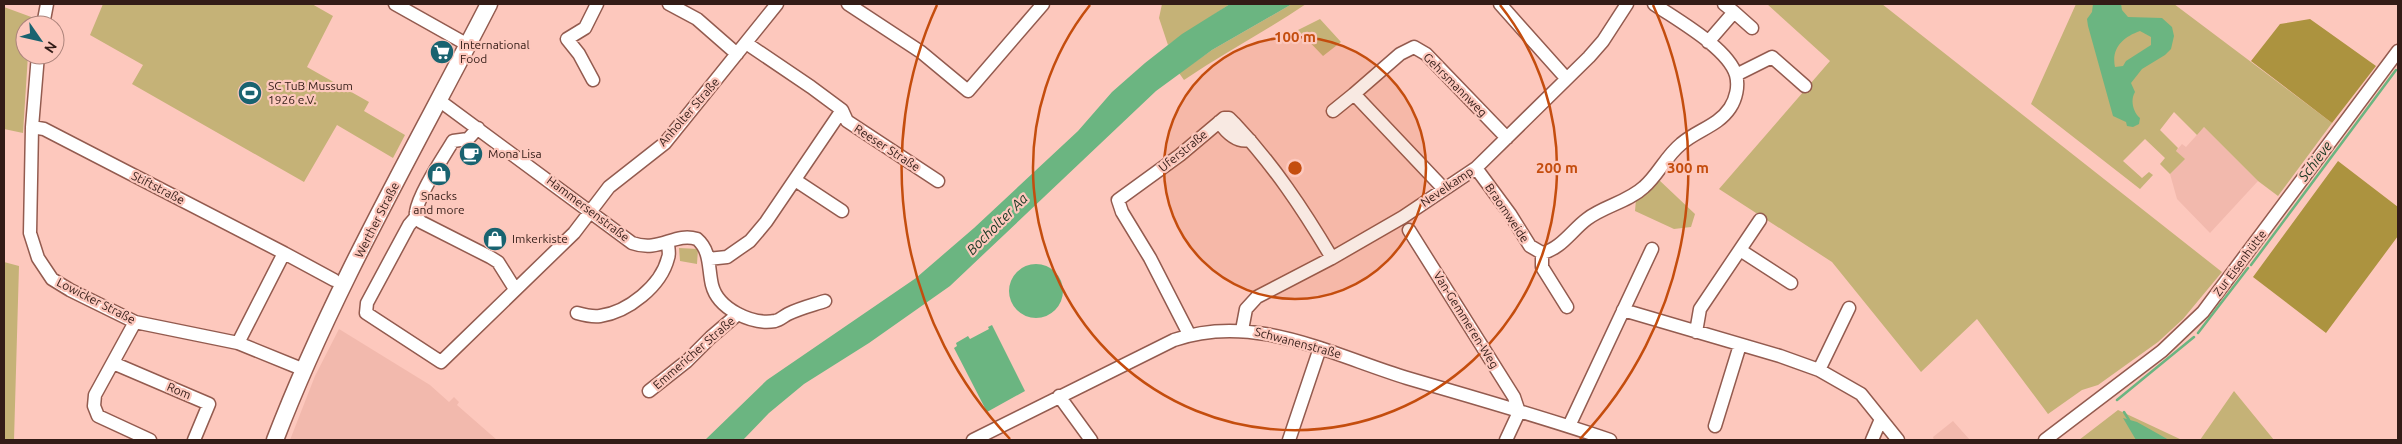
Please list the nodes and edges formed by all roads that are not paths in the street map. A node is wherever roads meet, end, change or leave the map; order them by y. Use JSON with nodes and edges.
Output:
{"nodes":[{"id":1,"x":395,"y":4,"type":"edge"},
{"id":2,"x":488,"y":4,"type":"edge"},
{"id":3,"x":597,"y":4,"type":"edge"},
{"id":4,"x":669,"y":4,"type":"edge"},
{"id":5,"x":777,"y":4,"type":"edge"},
{"id":6,"x":848,"y":4,"type":"edge"},
{"id":7,"x":1043,"y":4,"type":"edge"},
{"id":8,"x":1500,"y":4,"type":"edge"},
{"id":9,"x":1627,"y":4,"type":"edge"},
{"id":10,"x":1654,"y":4,"type":"edge"},
{"id":11,"x":1729,"y":8,"type":"edge"},
{"id":12,"x":416,"y":9,"type":"edge"},
{"id":13,"x":1752,"y":28,"type":"dead end"},
{"id":14,"x":1708,"y":42,"type":"junction"},
{"id":15,"x":746,"y":43,"type":"junction"},
{"id":16,"x":468,"y":44,"type":"junction"},
{"id":17,"x":2398,"y":51,"type":"edge"},
{"id":18,"x":737,"y":54,"type":"junction"},
{"id":19,"x":37,"y":65,"type":"edge"},
{"id":20,"x":1736,"y":75,"type":"junction"},
{"id":21,"x":1566,"y":78,"type":"junction"},
{"id":22,"x":593,"y":80,"type":"dead end"},
{"id":23,"x":1805,"y":86,"type":"dead end"},
{"id":24,"x":1354,"y":94,"type":"junction"},
{"id":25,"x":440,"y":101,"type":"junction"},
{"id":26,"x":842,"y":110,"type":"junction"},
{"id":27,"x":1333,"y":111,"type":"dead end"},
{"id":28,"x":32,"y":128,"type":"junction"},
{"id":29,"x":478,"y":128,"type":"junction"},
{"id":30,"x":1506,"y":138,"type":"junction"},
{"id":31,"x":1476,"y":168,"type":"junction"},
{"id":32,"x":795,"y":180,"type":"junction"},
{"id":33,"x":938,"y":181,"type":"dead end"},
{"id":34,"x":1444,"y":188,"type":"junction"},
{"id":35,"x":592,"y":211,"type":"junction"},
{"id":36,"x":842,"y":211,"type":"dead end"},
{"id":37,"x":416,"y":217,"type":"junction"},
{"id":38,"x":1760,"y":220,"type":"dead end"},
{"id":39,"x":1409,"y":230,"type":"dead end"},
{"id":40,"x":668,"y":243,"type":"junction"},
{"id":41,"x":1652,"y":249,"type":"dead end"},
{"id":42,"x":1740,"y":250,"type":"junction"},
{"id":43,"x":284,"y":253,"type":"junction"},
{"id":44,"x":1542,"y":253,"type":"junction"},
{"id":45,"x":1332,"y":258,"type":"junction"},
{"id":46,"x":708,"y":259,"type":"junction"},
{"id":47,"x":334,"y":280,"type":"dead end"},
{"id":48,"x":1791,"y":283,"type":"dead end"},
{"id":49,"x":516,"y":289,"type":"junction"},
{"id":50,"x":825,"y":301,"type":"dead end"},
{"id":51,"x":1567,"y":307,"type":"dead end"},
{"id":52,"x":1850,"y":308,"type":"dead end"},
{"id":53,"x":1623,"y":310,"type":"junction"},
{"id":54,"x":577,"y":314,"type":"dead end"},
{"id":55,"x":738,"y":314,"type":"junction"},
{"id":56,"x":135,"y":322,"type":"junction"},
{"id":57,"x":1242,"y":330,"type":"junction"},
{"id":58,"x":1696,"y":332,"type":"junction"},
{"id":59,"x":1189,"y":334,"type":"junction"},
{"id":60,"x":238,"y":342,"type":"junction"},
{"id":61,"x":1740,"y":345,"type":"junction"},
{"id":62,"x":1320,"y":348,"type":"junction"},
{"id":63,"x":113,"y":363,"type":"junction"},
{"id":64,"x":302,"y":370,"type":"junction"},
{"id":65,"x":1819,"y":370,"type":"junction"},
{"id":66,"x":649,"y":391,"type":"dead end"},
{"id":67,"x":1059,"y":396,"type":"junction"},
{"id":68,"x":1519,"y":412,"type":"junction"},
{"id":69,"x":1881,"y":419,"type":"junction"},
{"id":70,"x":1568,"y":426,"type":"junction"},
{"id":71,"x":1715,"y":426,"type":"dead end"},
{"id":72,"x":2058,"y":436,"type":"edge"},
{"id":73,"x":150,"y":440,"type":"edge"},
{"id":74,"x":194,"y":440,"type":"edge"},
{"id":75,"x":275,"y":440,"type":"edge"},
{"id":76,"x":973,"y":440,"type":"edge"},
{"id":77,"x":1091,"y":440,"type":"edge"},
{"id":78,"x":1289,"y":440,"type":"edge"},
{"id":79,"x":1506,"y":440,"type":"edge"},
{"id":80,"x":1610,"y":440,"type":"edge"},
{"id":81,"x":1872,"y":440,"type":"edge"},
{"id":82,"x":1898,"y":440,"type":"edge"},
{"id":83,"x":2045,"y":440,"type":"edge"}],
"edges":[{"from":1,"to":12,"type":"street"},
{"from":2,"to":16,"type":"main road","name":"Werther Straße"},
{"from":3,"to":22,"type":"street"},
{"from":4,"to":18,"type":"street"},
{"from":5,"to":15,"type":"street","name":"Anholter Straße"},
{"from":6,"to":7,"type":"street"},
{"from":8,"to":21,"type":"street"},
{"from":9,"to":21,"type":"street","name":"Nevelkamp"},
{"from":10,"to":14,"type":"street"},
{"from":11,"to":13,"type":"street"},
{"from":11,"to":14,"type":"street"},
{"from":12,"to":16,"type":"street"},
{"from":14,"to":20,"type":"street"},
{"from":15,"to":18,"type":"street","name":"Anholter Straße"},
{"from":15,"to":26,"type":"street","name":"Reeser Straße"},
{"from":16,"to":25,"type":"main road","name":"Werther Straße"},
{"from":17,"to":72,"type":"street","name":"Zur Eisenhütte"},
{"from":18,"to":35,"type":"street","name":"Anholter Straße"},
{"from":19,"to":28,"type":"street","name":"Lowicker Straße"},
{"from":20,"to":23,"type":"street"},
{"from":20,"to":44,"type":"street"},
{"from":21,"to":30,"type":"street","name":"Nevelkamp"},
{"from":24,"to":27,"type":"street","name":"Gehrsmannweg"},
{"from":24,"to":30,"type":"street","name":"Gehrsmannweg"},
{"from":24,"to":34,"type":"street"},
{"from":25,"to":29,"type":"street","name":"Hammersenstraße"},
{"from":25,"to":64,"type":"main road","name":"Werther Straße"},
{"from":26,"to":32,"type":"street"},
{"from":26,"to":33,"type":"street","name":"Reeser Straße"},
{"from":28,"to":43,"type":"street","name":"Stiftstraße"},
{"from":28,"to":56,"type":"street","name":"Lowicker Straße"},
{"from":29,"to":35,"type":"street","name":"Hammersenstraße"},
{"from":29,"to":37,"type":"street"},
{"from":30,"to":31,"type":"street","name":"Nevelkamp"},
{"from":31,"to":34,"type":"street","name":"Nevelkamp"},
{"from":31,"to":44,"type":"street","name":"Braomweide"},
{"from":32,"to":36,"type":"street"},
{"from":32,"to":46,"type":"street"},
{"from":34,"to":45,"type":"street","name":"Nevelkamp"},
{"from":35,"to":40,"type":"street","name":"Hammersenstraße"},
{"from":35,"to":49,"type":"street","name":"Anholter Straße"},
{"from":37,"to":49,"type":"street"},
{"from":37,"to":49,"type":"street","name":"Anholter Straße"},
{"from":38,"to":42,"type":"street"},
{"from":39,"to":68,"type":"street","name":"Van-Gemmeren-Weg"},
{"from":40,"to":46,"type":"street","name":"Hammersenstraße"},
{"from":40,"to":54,"type":"street"},
{"from":41,"to":53,"type":"street"},
{"from":42,"to":48,"type":"street"},
{"from":42,"to":58,"type":"street"},
{"from":43,"to":47,"type":"street","name":"Stiftstraße"},
{"from":43,"to":60,"type":"street"},
{"from":44,"to":51,"type":"street"},
{"from":45,"to":57,"type":"street","name":"Nevelkamp"},
{"from":45,"to":59,"type":"street","name":"Uferstraße"},
{"from":46,"to":55,"type":"street","name":"Hammersenstraße"},
{"from":50,"to":55,"type":"street","name":"Hammersenstraße"},
{"from":52,"to":65,"type":"street"},
{"from":53,"to":58,"type":"street"},
{"from":53,"to":70,"type":"street"},
{"from":55,"to":66,"type":"street","name":"Emmericher Straße"},
{"from":56,"to":60,"type":"street","name":"Lowicker Straße"},
{"from":56,"to":63,"type":"street"},
{"from":57,"to":59,"type":"street","name":"Schwanenstraße"},
{"from":57,"to":62,"type":"street","name":"Schwanenstraße"},
{"from":58,"to":61,"type":"street"},
{"from":59,"to":67,"type":"street","name":"Schwanenstraße"},
{"from":60,"to":64,"type":"street","name":"Lowicker Straße"},
{"from":61,"to":65,"type":"street"},
{"from":61,"to":71,"type":"street"},
{"from":62,"to":68,"type":"street","name":"Schwanenstraße"},
{"from":62,"to":78,"type":"street"},
{"from":63,"to":73,"type":"street"},
{"from":63,"to":74,"type":"street","name":"Rom"},
{"from":64,"to":75,"type":"main road","name":"Werther Straße"},
{"from":65,"to":69,"type":"street"},
{"from":67,"to":76,"type":"street","name":"Schwanenstraße"},
{"from":67,"to":77,"type":"street"},
{"from":68,"to":70,"type":"street"},
{"from":68,"to":79,"type":"street"},
{"from":69,"to":81,"type":"street"},
{"from":69,"to":82,"type":"street"},
{"from":70,"to":80,"type":"street"},
{"from":72,"to":83,"type":"street","name":"Zur Eisenhütte"}]}
